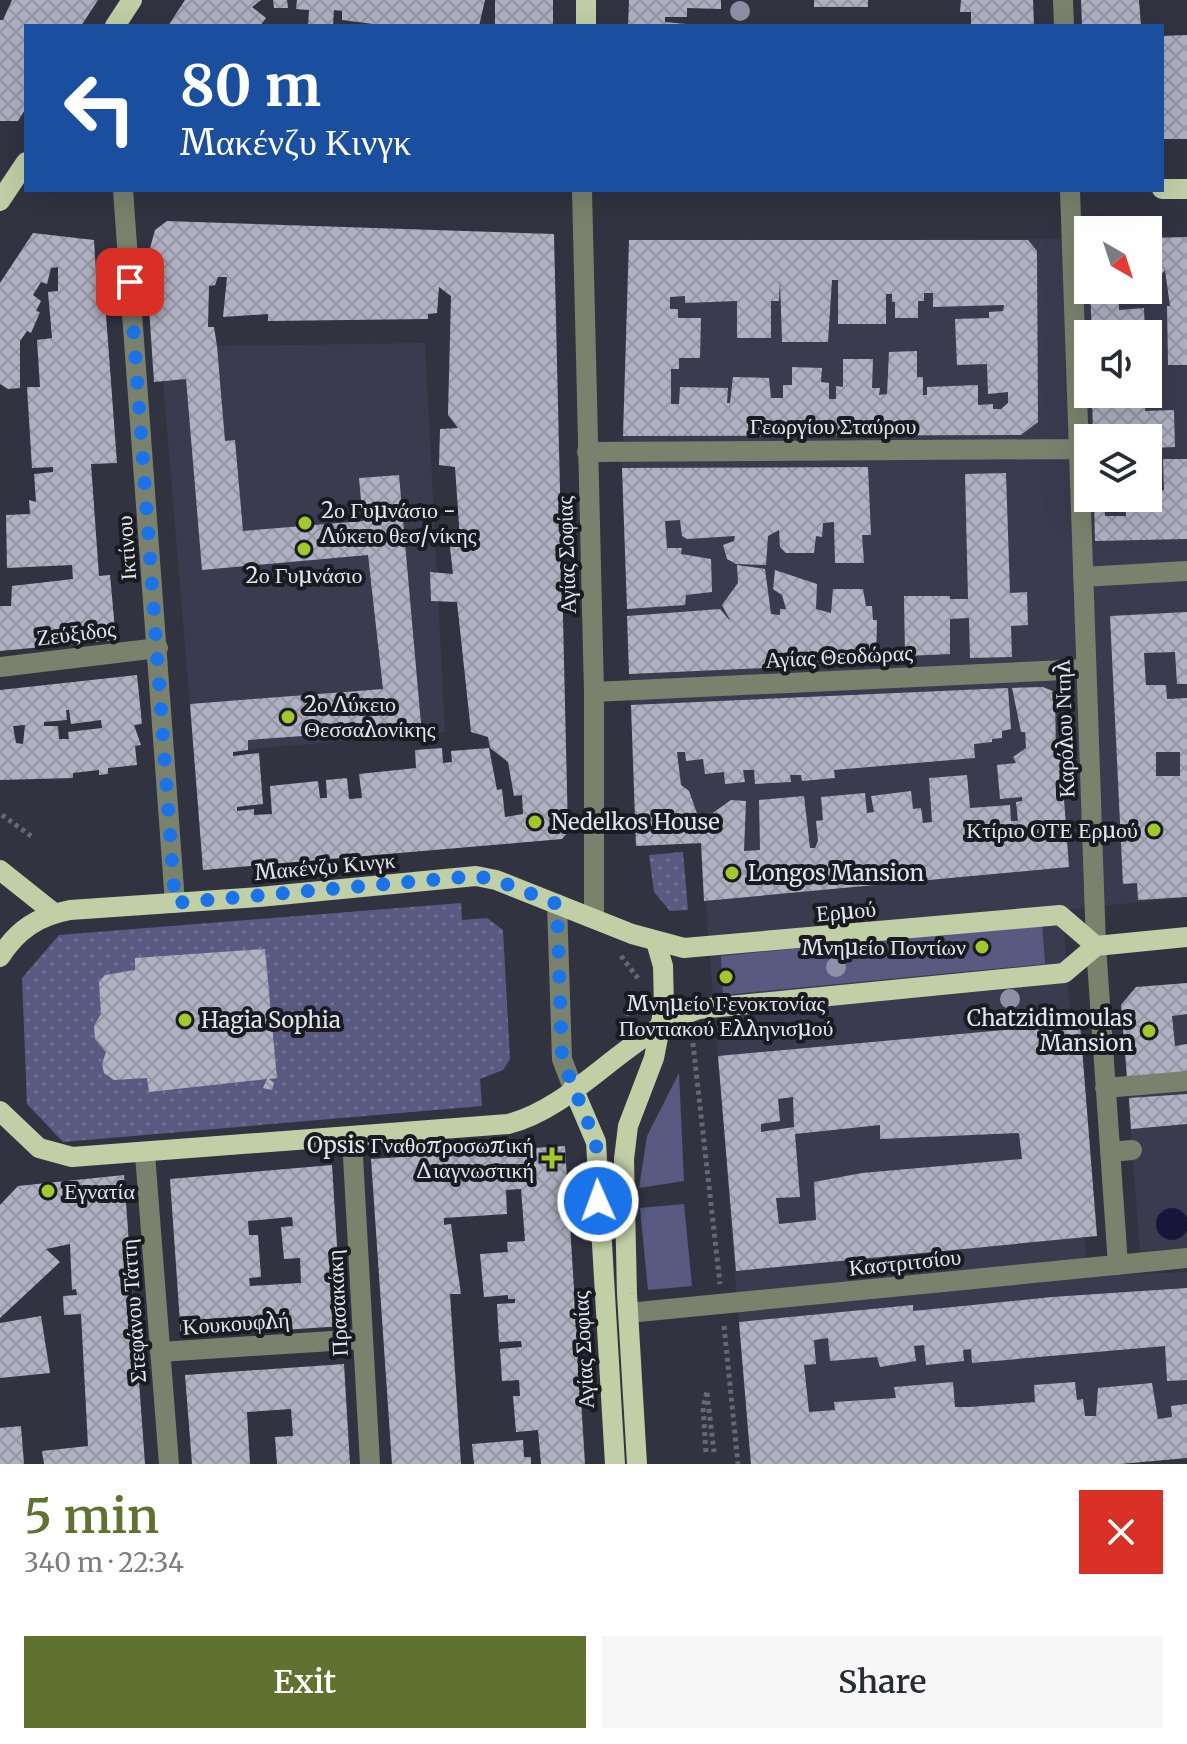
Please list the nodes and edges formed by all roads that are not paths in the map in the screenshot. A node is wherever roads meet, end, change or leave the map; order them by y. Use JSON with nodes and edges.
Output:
{"nodes":[{"id":1,"x":132,"y":0,"type":"edge"},
{"id":2,"x":586,"y":0,"type":"edge"},
{"id":3,"x":1063,"y":0,"type":"edge"},
{"id":4,"x":116,"y":24,"type":"edge"},
{"id":5,"x":586,"y":24,"type":"edge"},
{"id":6,"x":1064,"y":24,"type":"edge"},
{"id":7,"x":24,"y":165,"type":"edge"},
{"id":8,"x":0,"y":166,"type":"edge"},
{"id":9,"x":24,"y":166,"type":"edge"},
{"id":10,"x":1164,"y":189,"type":"edge"},
{"id":11,"x":1187,"y":189,"type":"edge"},
{"id":12,"x":123,"y":192,"type":"edge"},
{"id":13,"x":582,"y":192,"type":"edge"},
{"id":14,"x":1070,"y":192,"type":"edge"},
{"id":15,"x":0,"y":201,"type":"edge"},
{"id":16,"x":1078,"y":424,"type":"edge"},
{"id":17,"x":1074,"y":449,"type":"edge"},
{"id":18,"x":587,"y":452,"type":"junction"},
{"id":19,"x":1081,"y":512,"type":"edge"},
{"id":20,"x":1187,"y":571,"type":"edge"},
{"id":21,"x":1083,"y":577,"type":"junction"},
{"id":22,"x":158,"y":648,"type":"junction"},
{"id":23,"x":0,"y":667,"type":"edge"},
{"id":24,"x":1086,"y":669,"type":"junction"},
{"id":25,"x":594,"y":692,"type":"junction"},
{"id":26,"x":0,"y":870,"type":"edge"},
{"id":27,"x":175,"y":903,"type":"junction"},
{"id":28,"x":557,"y":904,"type":"junction"},
{"id":29,"x":54,"y":913,"type":"junction"},
{"id":30,"x":594,"y":918,"type":"junction"},
{"id":31,"x":1187,"y":937,"type":"edge"},
{"id":32,"x":656,"y":942,"type":"junction"},
{"id":33,"x":1096,"y":946,"type":"junction"},
{"id":34,"x":0,"y":957,"type":"edge"},
{"id":35,"x":661,"y":1026,"type":"junction"},
{"id":36,"x":1187,"y":1081,"type":"edge"},
{"id":37,"x":573,"y":1088,"type":"junction"},
{"id":38,"x":1105,"y":1088,"type":"junction"},
{"id":39,"x":0,"y":1111,"type":"edge"},
{"id":40,"x":352,"y":1138,"type":"junction"},
{"id":41,"x":1132,"y":1150,"type":"dead end"},
{"id":42,"x":1110,"y":1152,"type":"junction"},
{"id":43,"x":145,"y":1154,"type":"junction"},
{"id":44,"x":1187,"y":1258,"type":"edge"},
{"id":45,"x":1118,"y":1265,"type":"junction"},
{"id":46,"x":628,"y":1313,"type":"junction"},
{"id":47,"x":363,"y":1339,"type":"junction"},
{"id":48,"x":160,"y":1352,"type":"junction"},
{"id":49,"x":169,"y":1464,"type":"edge"},
{"id":50,"x":370,"y":1464,"type":"edge"},
{"id":51,"x":615,"y":1464,"type":"edge"},
{"id":52,"x":637,"y":1464,"type":"edge"}],
"edges":[{"from":1,"to":4,"type":"main road"},
{"from":2,"to":5,"type":"main road"},
{"from":3,"to":6,"type":"street"},
{"from":7,"to":8,"type":"main road"},
{"from":9,"to":15,"type":"main road"},
{"from":10,"to":11,"type":"main road"},
{"from":12,"to":22,"type":"street","name":"Ικτίνου"},
{"from":13,"to":18,"type":"street","name":"Αγίας Σοφίας"},
{"from":14,"to":16,"type":"street","name":"Καρόλου Ντηλ"},
{"from":17,"to":18,"type":"street","name":"Γεωργίου Σταύρου"},
{"from":18,"to":25,"type":"street","name":"Αγίας Σοφίας"},
{"from":19,"to":21,"type":"street","name":"Καρόλου Ντηλ"},
{"from":20,"to":21,"type":"street"},
{"from":21,"to":24,"type":"street","name":"Καρόλου Ντηλ"},
{"from":22,"to":23,"type":"street","name":"Ζεύξιδος"},
{"from":22,"to":27,"type":"street","name":"Ικτίνου"},
{"from":24,"to":25,"type":"street","name":"Αγίας Θεοδώρας"},
{"from":24,"to":33,"type":"street","name":"Καρόλου Ντηλ"},
{"from":25,"to":30,"type":"street","name":"Αγίας Σοφίας"},
{"from":26,"to":29,"type":"main road"},
{"from":27,"to":28,"type":"main road","name":"Μακένζυ Κινγκ"},
{"from":27,"to":29,"type":"main road","name":"Μακένζυ Κινγκ"},
{"from":28,"to":30,"type":"main road","name":"Μακένζυ Κινγκ"},
{"from":28,"to":37,"type":"street","name":"Αγίας Σοφίας"},
{"from":29,"to":34,"type":"main road"},
{"from":30,"to":32,"type":"main road","name":"Ερμού"},
{"from":31,"to":33,"type":"main road"},
{"from":32,"to":33,"type":"main road","name":"Ερμού"},
{"from":32,"to":35,"type":"main road"},
{"from":33,"to":35,"type":"main road"},
{"from":33,"to":38,"type":"street","name":"Καρόλου Ντηλ"},
{"from":35,"to":37,"type":"main road"},
{"from":35,"to":46,"type":"main road"},
{"from":36,"to":38,"type":"street"},
{"from":37,"to":40,"type":"main road"},
{"from":37,"to":51,"type":"main road","name":"Αγίας Σοφίας"},
{"from":38,"to":42,"type":"street","name":"Καρόλου Ντηλ"},
{"from":39,"to":43,"type":"main road"},
{"from":40,"to":43,"type":"main road"},
{"from":40,"to":47,"type":"street","name":"Πρασακάκη"},
{"from":41,"to":42,"type":"street"},
{"from":42,"to":45,"type":"street","name":"Καρόλου Ντηλ"},
{"from":43,"to":48,"type":"street","name":"Στεφάνου Τάττη"},
{"from":44,"to":45,"type":"street","name":"Καστριτσίου"},
{"from":45,"to":46,"type":"street","name":"Καστριτσίου"},
{"from":46,"to":52,"type":"main road"},
{"from":47,"to":48,"type":"street","name":"Κουκουφλή"},
{"from":47,"to":50,"type":"street","name":"Πρασακάκη"},
{"from":48,"to":49,"type":"street","name":"Στεφάνου Τάττη"}]}
